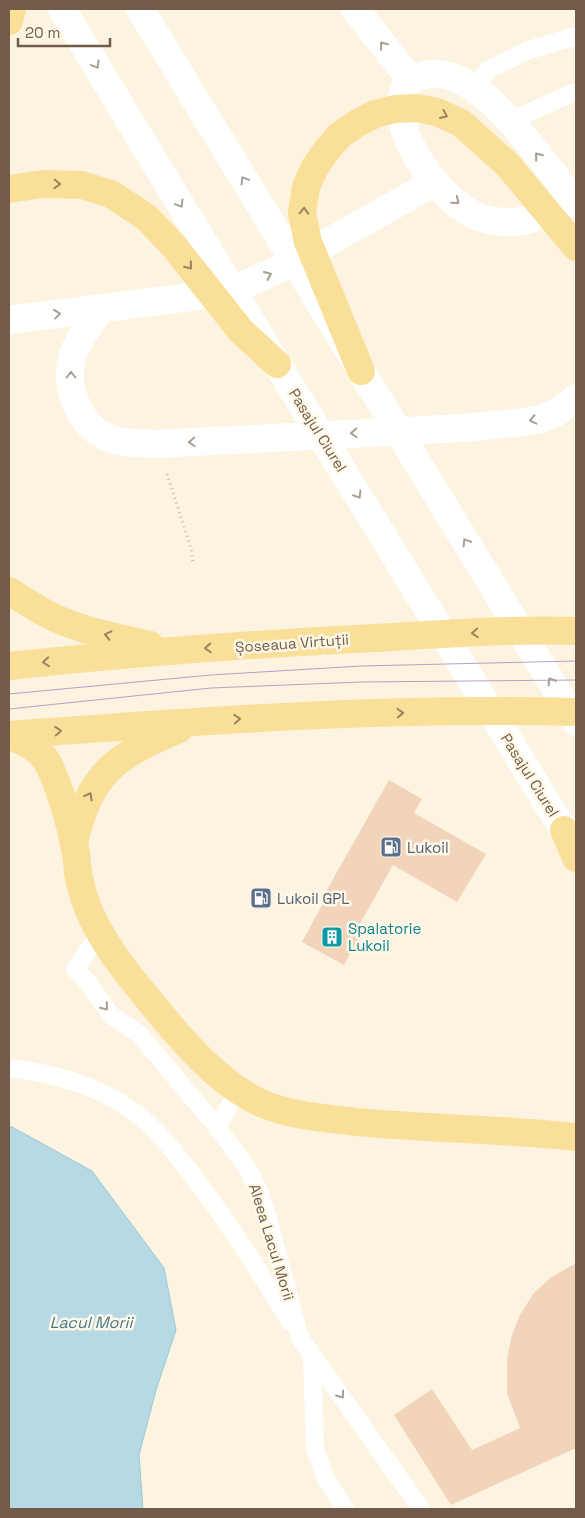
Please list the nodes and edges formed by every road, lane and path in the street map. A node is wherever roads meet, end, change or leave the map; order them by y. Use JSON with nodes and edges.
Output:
{"nodes":[{"id":1,"x":12,"y":9,"type":"edge"},
{"id":2,"x":62,"y":9,"type":"edge"},
{"id":3,"x":140,"y":9,"type":"edge"},
{"id":4,"x":355,"y":9,"type":"edge"},
{"id":5,"x":9,"y":21,"type":"edge"},
{"id":6,"x":576,"y":36,"type":"edge"},
{"id":7,"x":411,"y":80,"type":"junction"},
{"id":8,"x":474,"y":89,"type":"junction"},
{"id":9,"x":576,"y":92,"type":"edge"},
{"id":10,"x":510,"y":121,"type":"junction"},
{"id":11,"x":435,"y":182,"type":"junction"},
{"id":12,"x":9,"y":189,"type":"edge"},
{"id":13,"x":572,"y":199,"type":"edge"},
{"id":14,"x":576,"y":247,"type":"edge"},
{"id":15,"x":101,"y":308,"type":"junction"},
{"id":16,"x":9,"y":320,"type":"edge"},
{"id":17,"x":277,"y":364,"type":"junction"},
{"id":18,"x":361,"y":371,"type":"junction"},
{"id":19,"x":576,"y":398,"type":"edge"},
{"id":20,"x":157,"y":444,"type":"junction"},
{"id":21,"x":193,"y":564,"type":"dead end"},
{"id":22,"x":9,"y":591,"type":"edge"},
{"id":23,"x":576,"y":611,"type":"edge"},
{"id":24,"x":540,"y":630,"type":"junction"},
{"id":25,"x":576,"y":631,"type":"edge"},
{"id":26,"x":173,"y":650,"type":"junction"},
{"id":27,"x":9,"y":666,"type":"edge"},
{"id":28,"x":576,"y":712,"type":"edge"},
{"id":29,"x":196,"y":722,"type":"junction"},
{"id":30,"x":576,"y":722,"type":"edge"},
{"id":31,"x":9,"y":735,"type":"edge"},
{"id":32,"x":570,"y":840,"type":"edge"},
{"id":33,"x":74,"y":842,"type":"junction"},
{"id":34,"x":576,"y":858,"type":"edge"},
{"id":35,"x":100,"y":934,"type":"junction"},
{"id":36,"x":9,"y":1068,"type":"edge"},
{"id":37,"x":239,"y":1090,"type":"junction"},
{"id":38,"x":576,"y":1117,"type":"edge"},
{"id":39,"x":216,"y":1127,"type":"junction"},
{"id":40,"x":528,"y":1132,"type":"junction"},
{"id":41,"x":576,"y":1137,"type":"edge"},
{"id":42,"x":300,"y":1338,"type":"junction"},
{"id":43,"x":312,"y":1355,"type":"junction"},
{"id":44,"x":346,"y":1509,"type":"edge"},
{"id":45,"x":421,"y":1509,"type":"edge"}],
"edges":[{"from":1,"to":5,"type":"main road"},
{"from":2,"to":17,"type":"main road","name":"Pasajul Ciurel","one_way":true},
{"from":18,"to":3,"type":"main road","one_way":true},
{"from":7,"to":4,"type":"main road","one_way":true},
{"from":6,"to":8,"type":"lane"},
{"from":7,"to":8,"type":"main road"},
{"from":7,"to":11,"type":"main road"},
{"from":8,"to":10,"type":"main road"},
{"from":9,"to":10,"type":"lane"},
{"from":13,"to":10,"type":"main road","one_way":true},
{"from":11,"to":13,"type":"main road","one_way":true},
{"from":15,"to":11,"type":"main road","one_way":true},
{"from":12,"to":17,"type":"main road","one_way":true},
{"from":18,"to":14,"type":"main road","one_way":true},
{"from":16,"to":15,"type":"main road","one_way":true},
{"from":20,"to":15,"type":"main road","one_way":true},
{"from":17,"to":32,"type":"main road","name":"Pasajul Ciurel","one_way":true},
{"from":30,"to":18,"type":"main road","one_way":true},
{"from":19,"to":20,"type":"main road","one_way":true},
{"from":20,"to":21,"type":"path"},
{"from":26,"to":22,"type":"main road","one_way":true},
{"from":23,"to":24,"type":"main road"},
{"from":24,"to":25,"type":"main road","name":"Șoseaua Virtuții"},
{"from":24,"to":26,"type":"main road","name":"Șoseaua Virtuții","one_way":true},
{"from":26,"to":27,"type":"main road","name":"Șoseaua Virtuții","one_way":true},
{"from":29,"to":28,"type":"main road","one_way":true},
{"from":31,"to":29,"type":"main road","one_way":true},
{"from":33,"to":29,"type":"main road","one_way":true},
{"from":31,"to":33,"type":"main road"},
{"from":32,"to":34,"type":"main road"},
{"from":33,"to":35,"type":"main road"},
{"from":35,"to":37,"type":"main road"},
{"from":35,"to":39,"type":"lane","name":"Aleea Lacul Morii","one_way":true},
{"from":36,"to":42,"type":"lane"},
{"from":37,"to":39,"type":"lane"},
{"from":37,"to":40,"type":"main road"},
{"from":38,"to":40,"type":"main road"},
{"from":39,"to":42,"type":"lane","name":"Aleea Lacul Morii"},
{"from":40,"to":41,"type":"main road"},
{"from":42,"to":43,"type":"lane","name":"Aleea Lacul Morii"},
{"from":43,"to":44,"type":"lane"},
{"from":43,"to":45,"type":"lane","name":"Aleea Lacul Morii","one_way":true}]}
